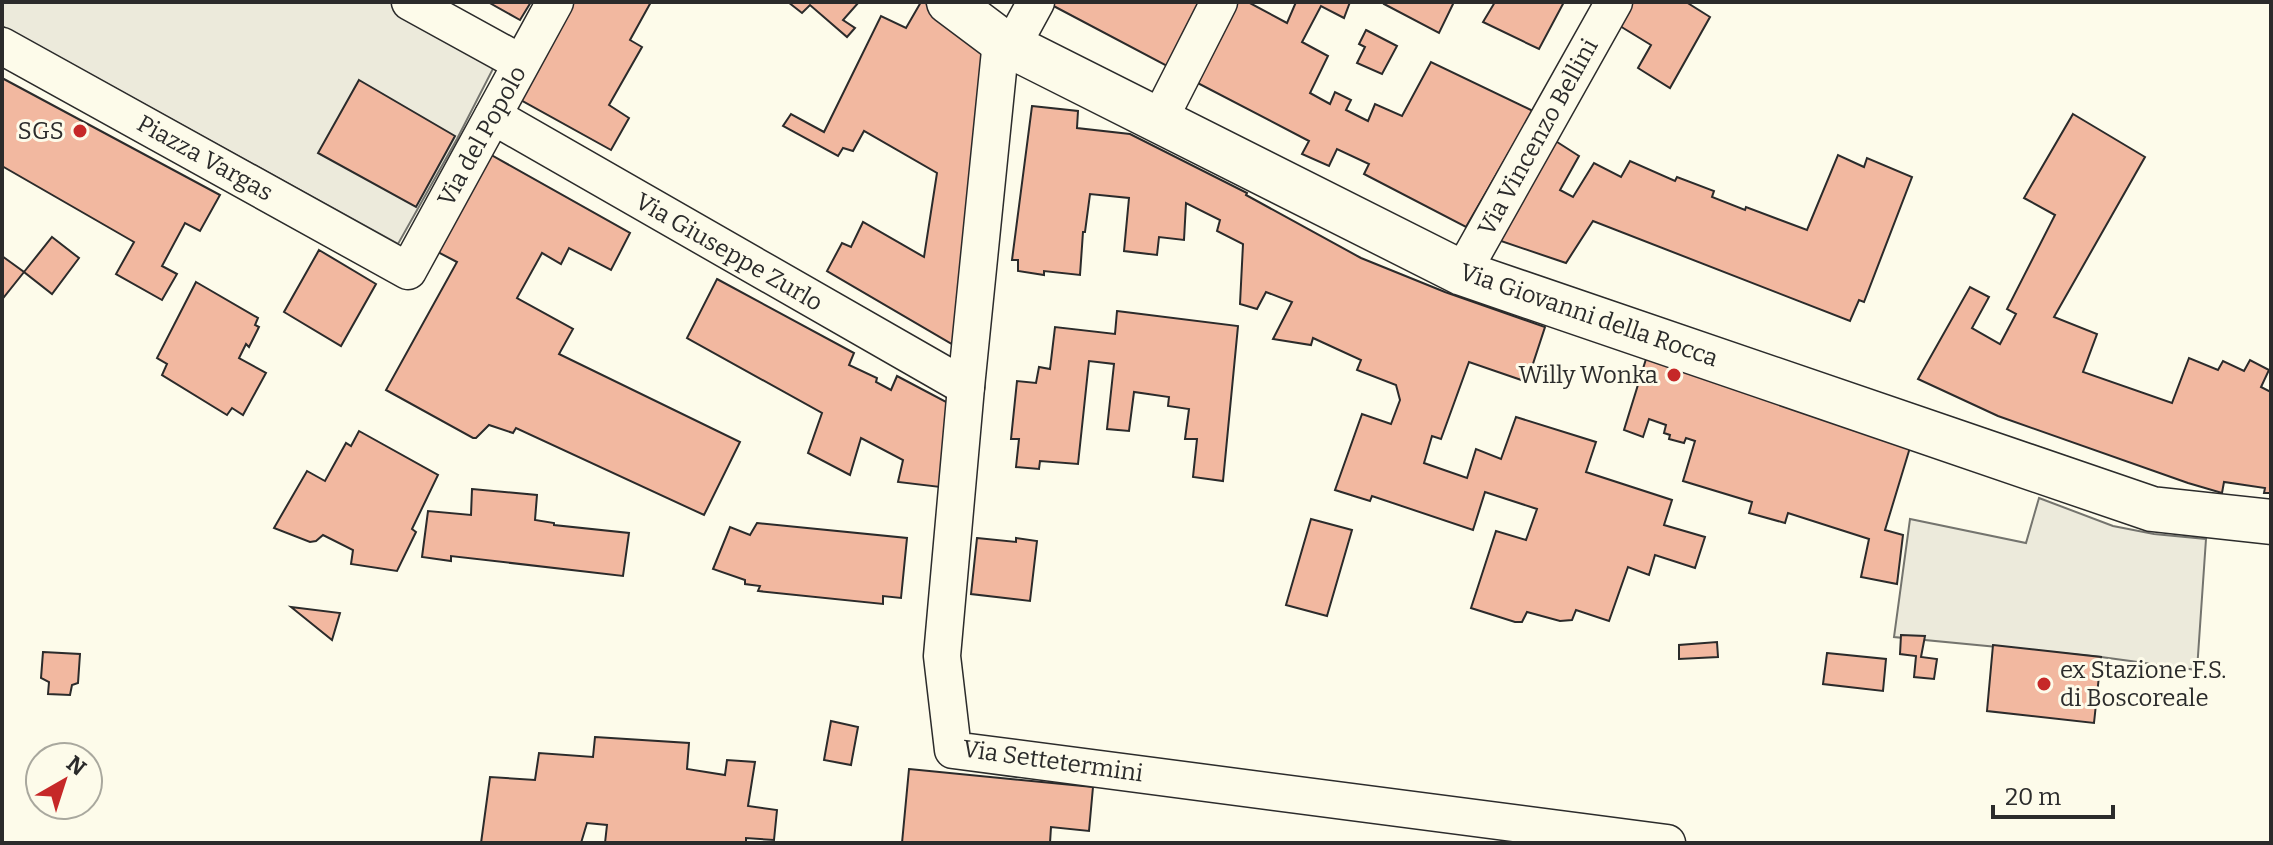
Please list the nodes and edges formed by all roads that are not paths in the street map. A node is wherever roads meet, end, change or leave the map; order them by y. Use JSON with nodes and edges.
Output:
{"nodes":[{"id":1,"x":410,"y":2,"type":"edge"},
{"id":2,"x":555,"y":2,"type":"edge"},
{"id":3,"x":949,"y":2,"type":"edge"},
{"id":4,"x":1036,"y":2,"type":"edge"},
{"id":5,"x":1219,"y":2,"type":"edge"},
{"id":6,"x":1614,"y":2,"type":"edge"},
{"id":7,"x":1006,"y":43,"type":"junction"},
{"id":8,"x":2,"y":46,"type":"edge"},
{"id":9,"x":521,"y":63,"type":"junction"},
{"id":10,"x":493,"y":116,"type":"junction"},
{"id":11,"x":1159,"y":120,"type":"junction"},
{"id":12,"x":408,"y":271,"type":"joint"},
{"id":13,"x":1462,"y":273,"type":"junction"},
{"id":14,"x":966,"y":387,"type":"junction"},
{"id":15,"x":2271,"y":522,"type":"edge"},
{"id":16,"x":1667,"y":843,"type":"edge"}],
"edges":[{"from":1,"to":9,"type":"street"},
{"from":2,"to":9,"type":"street","name":"Via del Popolo"},
{"from":3,"to":7,"type":"street","name":"Via Giovanni della Rocca"},
{"from":4,"to":7,"type":"street"},
{"from":5,"to":11,"type":"street"},
{"from":6,"to":13,"type":"street","name":"Via Vincenzo Bellini"},
{"from":7,"to":11,"type":"street","name":"Via Giovanni della Rocca"},
{"from":7,"to":14,"type":"street","name":"Via Settetermini"},
{"from":8,"to":12,"type":"street","name":"Piazza Vargas"},
{"from":9,"to":10,"type":"street","name":"Via del Popolo"},
{"from":10,"to":12,"type":"street","name":"Via del Popolo"},
{"from":10,"to":14,"type":"street","name":"Via Giuseppe Zurlo"},
{"from":11,"to":13,"type":"street","name":"Via Giovanni della Rocca"},
{"from":13,"to":15,"type":"street","name":"Via Giovanni della Rocca"},
{"from":14,"to":16,"type":"street","name":"Via Settetermini"}]}
